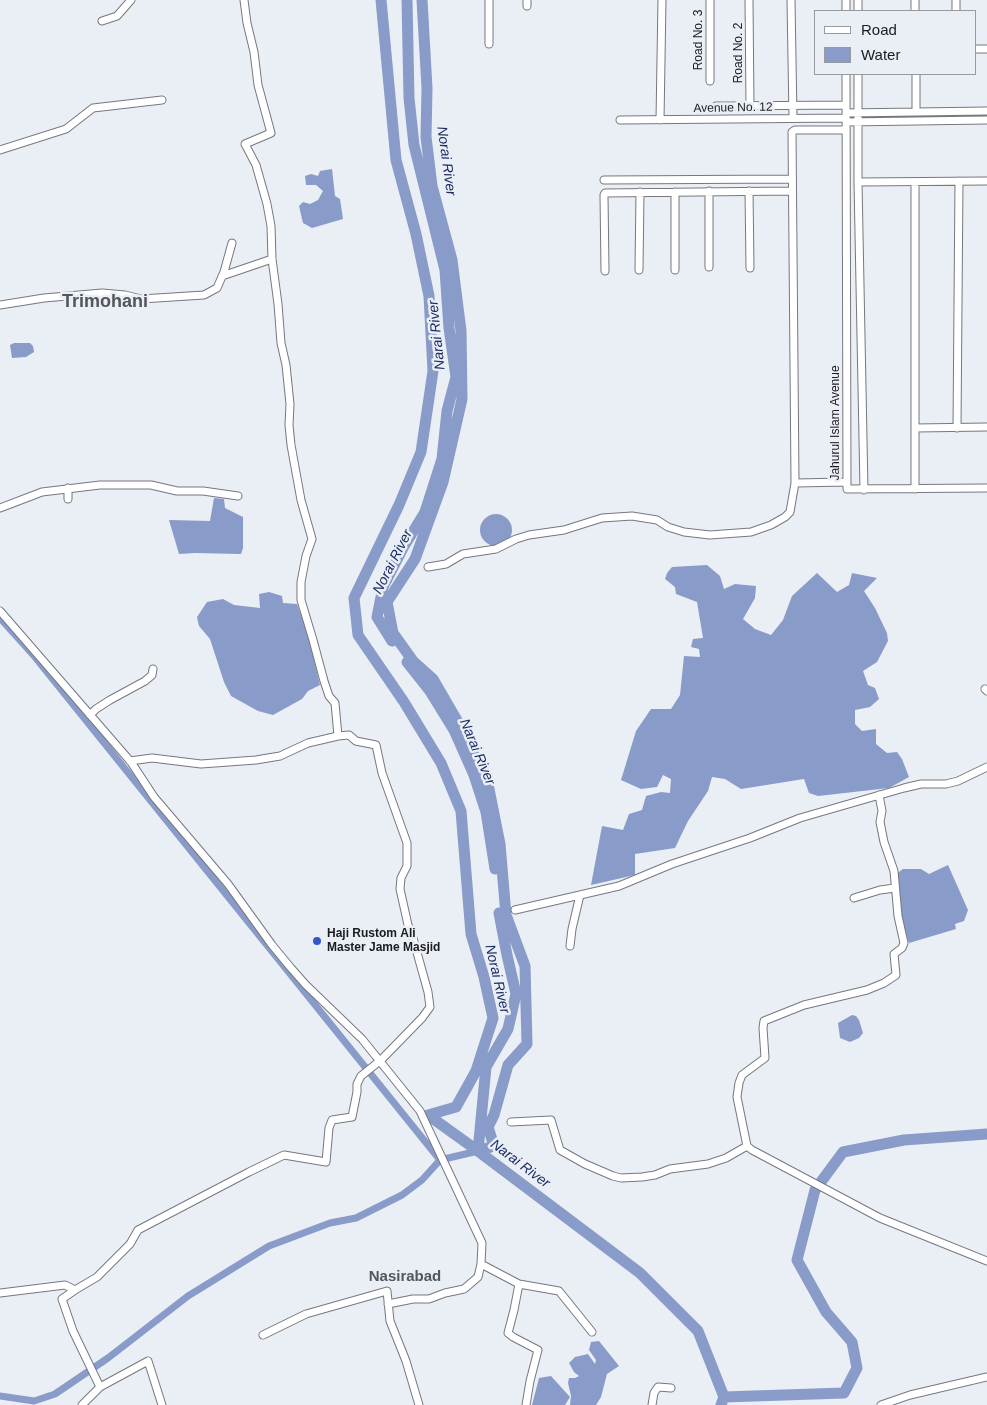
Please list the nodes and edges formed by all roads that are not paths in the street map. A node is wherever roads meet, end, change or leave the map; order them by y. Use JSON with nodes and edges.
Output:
{"nodes":[{"id":1,"x":131,"y":0,"type":"edge"},
{"id":2,"x":244,"y":0,"type":"edge"},
{"id":3,"x":489,"y":0,"type":"edge"},
{"id":4,"x":662,"y":0,"type":"edge"},
{"id":5,"x":710,"y":0,"type":"edge"},
{"id":6,"x":749,"y":0,"type":"edge"},
{"id":7,"x":791,"y":0,"type":"edge"},
{"id":8,"x":102,"y":21,"type":"dead end"},
{"id":9,"x":489,"y":44,"type":"dead end"},
{"id":10,"x":846,"y":75,"type":"edge"},
{"id":11,"x":858,"y":75,"type":"edge"},
{"id":12,"x":916,"y":75,"type":"edge"},
{"id":13,"x":710,"y":81,"type":"dead end"},
{"id":14,"x":162,"y":100,"type":"dead end"},
{"id":15,"x":791,"y":105,"type":"junction"},
{"id":16,"x":846,"y":105,"type":"junction"},
{"id":17,"x":716,"y":106,"type":"dead end"},
{"id":18,"x":750,"y":106,"type":"junction"},
{"id":19,"x":987,"y":111,"type":"edge"},
{"id":20,"x":916,"y":112,"type":"junction"},
{"id":21,"x":858,"y":114,"type":"junction"},
{"id":22,"x":792,"y":118,"type":"junction"},
{"id":23,"x":620,"y":120,"type":"dead end"},
{"id":24,"x":660,"y":120,"type":"junction"},
{"id":25,"x":987,"y":120,"type":"edge"},
{"id":26,"x":846,"y":121,"type":"junction"},
{"id":27,"x":858,"y":122,"type":"junction"},
{"id":28,"x":0,"y":150,"type":"edge"},
{"id":29,"x":792,"y":179,"type":"junction"},
{"id":30,"x":604,"y":180,"type":"dead end"},
{"id":31,"x":959,"y":181,"type":"junction"},
{"id":32,"x":987,"y":181,"type":"edge"},
{"id":33,"x":858,"y":182,"type":"junction"},
{"id":34,"x":915,"y":182,"type":"junction"},
{"id":35,"x":709,"y":191,"type":"junction"},
{"id":36,"x":749,"y":191,"type":"junction"},
{"id":37,"x":791,"y":191,"type":"junction"},
{"id":38,"x":640,"y":192,"type":"junction"},
{"id":39,"x":675,"y":192,"type":"junction"},
{"id":40,"x":232,"y":243,"type":"dead end"},
{"id":41,"x":272,"y":259,"type":"junction"},
{"id":42,"x":710,"y":267,"type":"dead end"},
{"id":43,"x":750,"y":268,"type":"dead end"},
{"id":44,"x":605,"y":270,"type":"dead end"},
{"id":45,"x":639,"y":270,"type":"dead end"},
{"id":46,"x":675,"y":270,"type":"dead end"},
{"id":47,"x":222,"y":276,"type":"junction"},
{"id":48,"x":0,"y":305,"type":"edge"},
{"id":49,"x":987,"y":427,"type":"edge"},
{"id":50,"x":915,"y":428,"type":"junction"},
{"id":51,"x":957,"y":428,"type":"junction"},
{"id":52,"x":847,"y":482,"type":"junction"},
{"id":53,"x":795,"y":483,"type":"junction"},
{"id":54,"x":68,"y":488,"type":"junction"},
{"id":55,"x":987,"y":488,"type":"edge"},
{"id":56,"x":915,"y":489,"type":"junction"},
{"id":57,"x":864,"y":490,"type":"junction"},
{"id":58,"x":238,"y":496,"type":"dead end"},
{"id":59,"x":68,"y":499,"type":"dead end"},
{"id":60,"x":0,"y":508,"type":"edge"},
{"id":61,"x":428,"y":568,"type":"dead end"},
{"id":62,"x":0,"y":611,"type":"edge"},
{"id":63,"x":153,"y":669,"type":"dead end"},
{"id":64,"x":90,"y":715,"type":"junction"},
{"id":65,"x":338,"y":736,"type":"junction"},
{"id":66,"x":130,"y":761,"type":"junction"},
{"id":67,"x":987,"y":766,"type":"edge"},
{"id":68,"x":879,"y":795,"type":"junction"},
{"id":69,"x":895,"y":888,"type":"junction"},
{"id":70,"x":580,"y":895,"type":"junction"},
{"id":71,"x":854,"y":898,"type":"dead end"},
{"id":72,"x":514,"y":910,"type":"dead end"},
{"id":73,"x":570,"y":946,"type":"dead end"},
{"id":74,"x":381,"y":1060,"type":"junction"},
{"id":75,"x":511,"y":1122,"type":"dead end"},
{"id":76,"x":750,"y":1148,"type":"junction"},
{"id":77,"x":987,"y":1261,"type":"edge"},
{"id":78,"x":481,"y":1264,"type":"junction"},
{"id":79,"x":519,"y":1284,"type":"junction"},
{"id":80,"x":75,"y":1290,"type":"junction"},
{"id":81,"x":0,"y":1293,"type":"edge"},
{"id":82,"x":388,"y":1304,"type":"junction"},
{"id":83,"x":592,"y":1332,"type":"dead end"},
{"id":84,"x":263,"y":1335,"type":"dead end"},
{"id":85,"x":987,"y":1377,"type":"edge"},
{"id":86,"x":100,"y":1387,"type":"junction"},
{"id":87,"x":671,"y":1388,"type":"dead end"},
{"id":88,"x":82,"y":1405,"type":"edge"},
{"id":89,"x":162,"y":1405,"type":"edge"},
{"id":90,"x":419,"y":1405,"type":"edge"},
{"id":91,"x":526,"y":1405,"type":"edge"},
{"id":92,"x":652,"y":1405,"type":"edge"},
{"id":93,"x":881,"y":1405,"type":"edge"}],
"edges":[{"from":1,"to":8,"type":"street"},
{"from":2,"to":41,"type":"street"},
{"from":3,"to":9,"type":"street"},
{"from":4,"to":24,"type":"street"},
{"from":5,"to":13,"type":"street","name":"Road No. 3"},
{"from":6,"to":18,"type":"street","name":"Road No. 2"},
{"from":7,"to":15,"type":"street"},
{"from":10,"to":16,"type":"street","name":"Jahurul Islam Avenue"},
{"from":11,"to":21,"type":"street","name":"Jahurul Islam Avenue"},
{"from":12,"to":20,"type":"street"},
{"from":14,"to":28,"type":"street"},
{"from":15,"to":16,"type":"street","name":"Avenue No. 12"},
{"from":15,"to":18,"type":"street","name":"Avenue No. 12"},
{"from":15,"to":22,"type":"street"},
{"from":16,"to":26,"type":"street","name":"Jahurul Islam Avenue"},
{"from":17,"to":18,"type":"street","name":"Avenue No. 12"},
{"from":19,"to":20,"type":"street","name":"Avenue No. 12"},
{"from":20,"to":21,"type":"street","name":"Avenue No. 12"},
{"from":21,"to":26,"type":"street","name":"Avenue No. 12"},
{"from":21,"to":27,"type":"street","name":"Jahurul Islam Avenue"},
{"from":22,"to":24,"type":"street","name":"Avenue No. 12"},
{"from":22,"to":26,"type":"street","name":"Avenue No. 12"},
{"from":23,"to":24,"type":"street","name":"Avenue No. 12"},
{"from":25,"to":27,"type":"street","name":"Avenue No. 12"},
{"from":26,"to":27,"type":"street","name":"Avenue No. 12"},
{"from":26,"to":29,"type":"street"},
{"from":26,"to":52,"type":"street","name":"Jahurul Islam Avenue"},
{"from":27,"to":33,"type":"street","name":"Jahurul Islam Avenue"},
{"from":29,"to":30,"type":"street"},
{"from":29,"to":37,"type":"street"},
{"from":31,"to":32,"type":"street"},
{"from":31,"to":34,"type":"street"},
{"from":31,"to":51,"type":"street"},
{"from":33,"to":34,"type":"street"},
{"from":33,"to":57,"type":"street","name":"Jahurul Islam Avenue"},
{"from":34,"to":50,"type":"street"},
{"from":35,"to":36,"type":"street"},
{"from":35,"to":39,"type":"street"},
{"from":35,"to":42,"type":"street"},
{"from":36,"to":37,"type":"street"},
{"from":36,"to":43,"type":"street"},
{"from":37,"to":53,"type":"street"},
{"from":38,"to":39,"type":"street"},
{"from":38,"to":44,"type":"street"},
{"from":38,"to":45,"type":"street"},
{"from":39,"to":46,"type":"street"},
{"from":40,"to":47,"type":"street"},
{"from":41,"to":47,"type":"street"},
{"from":41,"to":65,"type":"street"},
{"from":47,"to":48,"type":"street"},
{"from":49,"to":51,"type":"street"},
{"from":50,"to":51,"type":"street"},
{"from":50,"to":56,"type":"street"},
{"from":52,"to":53,"type":"street"},
{"from":52,"to":57,"type":"street","name":"Jahurul Islam Avenue"},
{"from":53,"to":61,"type":"street"},
{"from":54,"to":58,"type":"street"},
{"from":54,"to":59,"type":"street"},
{"from":54,"to":60,"type":"street"},
{"from":55,"to":56,"type":"street"},
{"from":56,"to":57,"type":"street"},
{"from":62,"to":64,"type":"street"},
{"from":63,"to":64,"type":"street"},
{"from":64,"to":66,"type":"street"},
{"from":65,"to":66,"type":"street"},
{"from":65,"to":74,"type":"street"},
{"from":66,"to":74,"type":"street"},
{"from":67,"to":68,"type":"street"},
{"from":68,"to":69,"type":"street"},
{"from":68,"to":70,"type":"street"},
{"from":69,"to":71,"type":"street"},
{"from":69,"to":76,"type":"street"},
{"from":70,"to":72,"type":"street"},
{"from":70,"to":73,"type":"street"},
{"from":74,"to":78,"type":"street"},
{"from":74,"to":80,"type":"street"},
{"from":75,"to":76,"type":"street"},
{"from":76,"to":77,"type":"street"},
{"from":78,"to":79,"type":"street"},
{"from":78,"to":82,"type":"street"},
{"from":79,"to":83,"type":"street"},
{"from":79,"to":91,"type":"street"},
{"from":80,"to":81,"type":"street"},
{"from":80,"to":86,"type":"street"},
{"from":82,"to":84,"type":"street"},
{"from":82,"to":90,"type":"street"},
{"from":85,"to":93,"type":"street"},
{"from":86,"to":88,"type":"street"},
{"from":86,"to":89,"type":"street"},
{"from":87,"to":92,"type":"street"}]}
